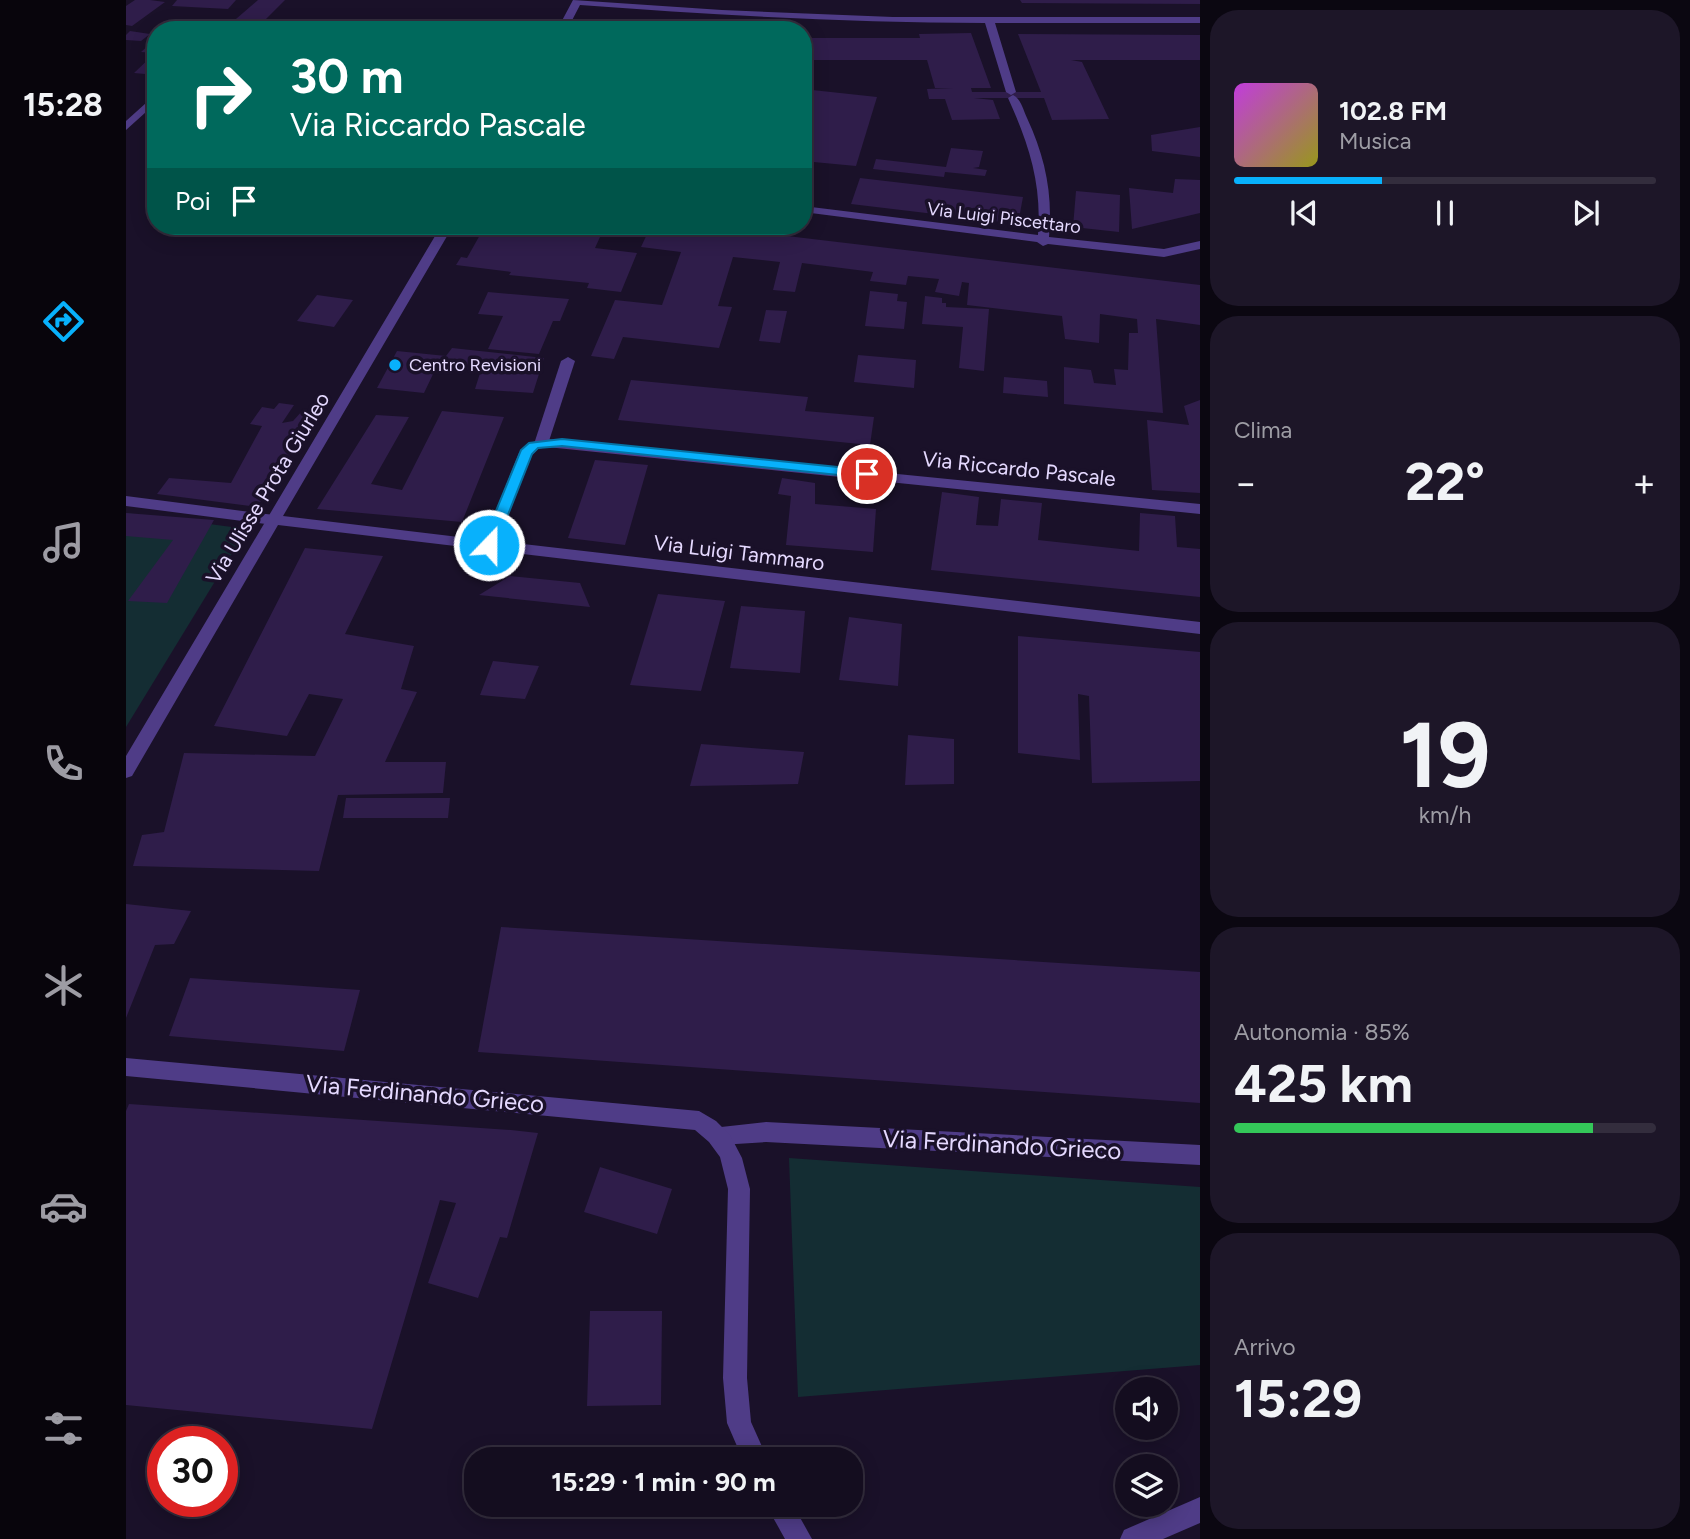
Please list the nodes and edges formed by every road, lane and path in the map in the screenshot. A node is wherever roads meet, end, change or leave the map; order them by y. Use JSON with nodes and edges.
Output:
{"nodes":[{"id":1,"x":578,"y":1,"type":"edge"},
{"id":2,"x":989,"y":20,"type":"junction"},
{"id":3,"x":1200,"y":20,"type":"edge"},
{"id":4,"x":567,"y":21,"type":"edge"},
{"id":5,"x":147,"y":106,"type":"edge"},
{"id":6,"x":126,"y":127,"type":"edge"},
{"id":7,"x":812,"y":210,"type":"edge"},
{"id":8,"x":442,"y":235,"type":"edge"},
{"id":9,"x":1043,"y":242,"type":"junction"},
{"id":10,"x":1200,"y":245,"type":"edge"},
{"id":11,"x":568,"y":361,"type":"dead end"},
{"id":12,"x":541,"y":444,"type":"junction"},
{"id":13,"x":126,"y":501,"type":"edge"},
{"id":14,"x":1200,"y":509,"type":"edge"},
{"id":15,"x":274,"y":520,"type":"junction"},
{"id":16,"x":489,"y":545,"type":"junction"},
{"id":17,"x":1200,"y":628,"type":"edge"},
{"id":18,"x":126,"y":771,"type":"edge"},
{"id":19,"x":126,"y":1067,"type":"edge"},
{"id":20,"x":720,"y":1135,"type":"junction"},
{"id":21,"x":1200,"y":1155,"type":"edge"},
{"id":22,"x":750,"y":1447,"type":"edge"},
{"id":23,"x":1200,"y":1510,"type":"edge"},
{"id":24,"x":786,"y":1517,"type":"edge"},
{"id":25,"x":799,"y":1539,"type":"edge"},
{"id":26,"x":1133,"y":1539,"type":"edge"}],
"edges":[{"from":1,"to":2,"type":"street"},
{"from":1,"to":4,"type":"street"},
{"from":2,"to":3,"type":"street"},
{"from":2,"to":9,"type":"street"},
{"from":5,"to":6,"type":"street"},
{"from":7,"to":9,"type":"street","name":"Via Luigi Piscettaro"},
{"from":8,"to":15,"type":"street","name":"Via Ulisse Prota Giurleo"},
{"from":9,"to":10,"type":"street","name":"Via Luigi Piscettaro"},
{"from":11,"to":12,"type":"street"},
{"from":12,"to":14,"type":"street","name":"Via Riccardo Pascale"},
{"from":12,"to":16,"type":"street"},
{"from":13,"to":15,"type":"street","name":"Via Luigi Tammaro"},
{"from":15,"to":16,"type":"street","name":"Via Luigi Tammaro"},
{"from":15,"to":18,"type":"street","name":"Via Ulisse Prota Giurleo"},
{"from":16,"to":17,"type":"street","name":"Via Luigi Tammaro"},
{"from":19,"to":20,"type":"street","name":"Via Ferdinando Grieco"},
{"from":20,"to":21,"type":"street","name":"Via Ferdinando Grieco"},
{"from":20,"to":22,"type":"street"},
{"from":23,"to":26,"type":"street"},
{"from":24,"to":25,"type":"street"}]}
